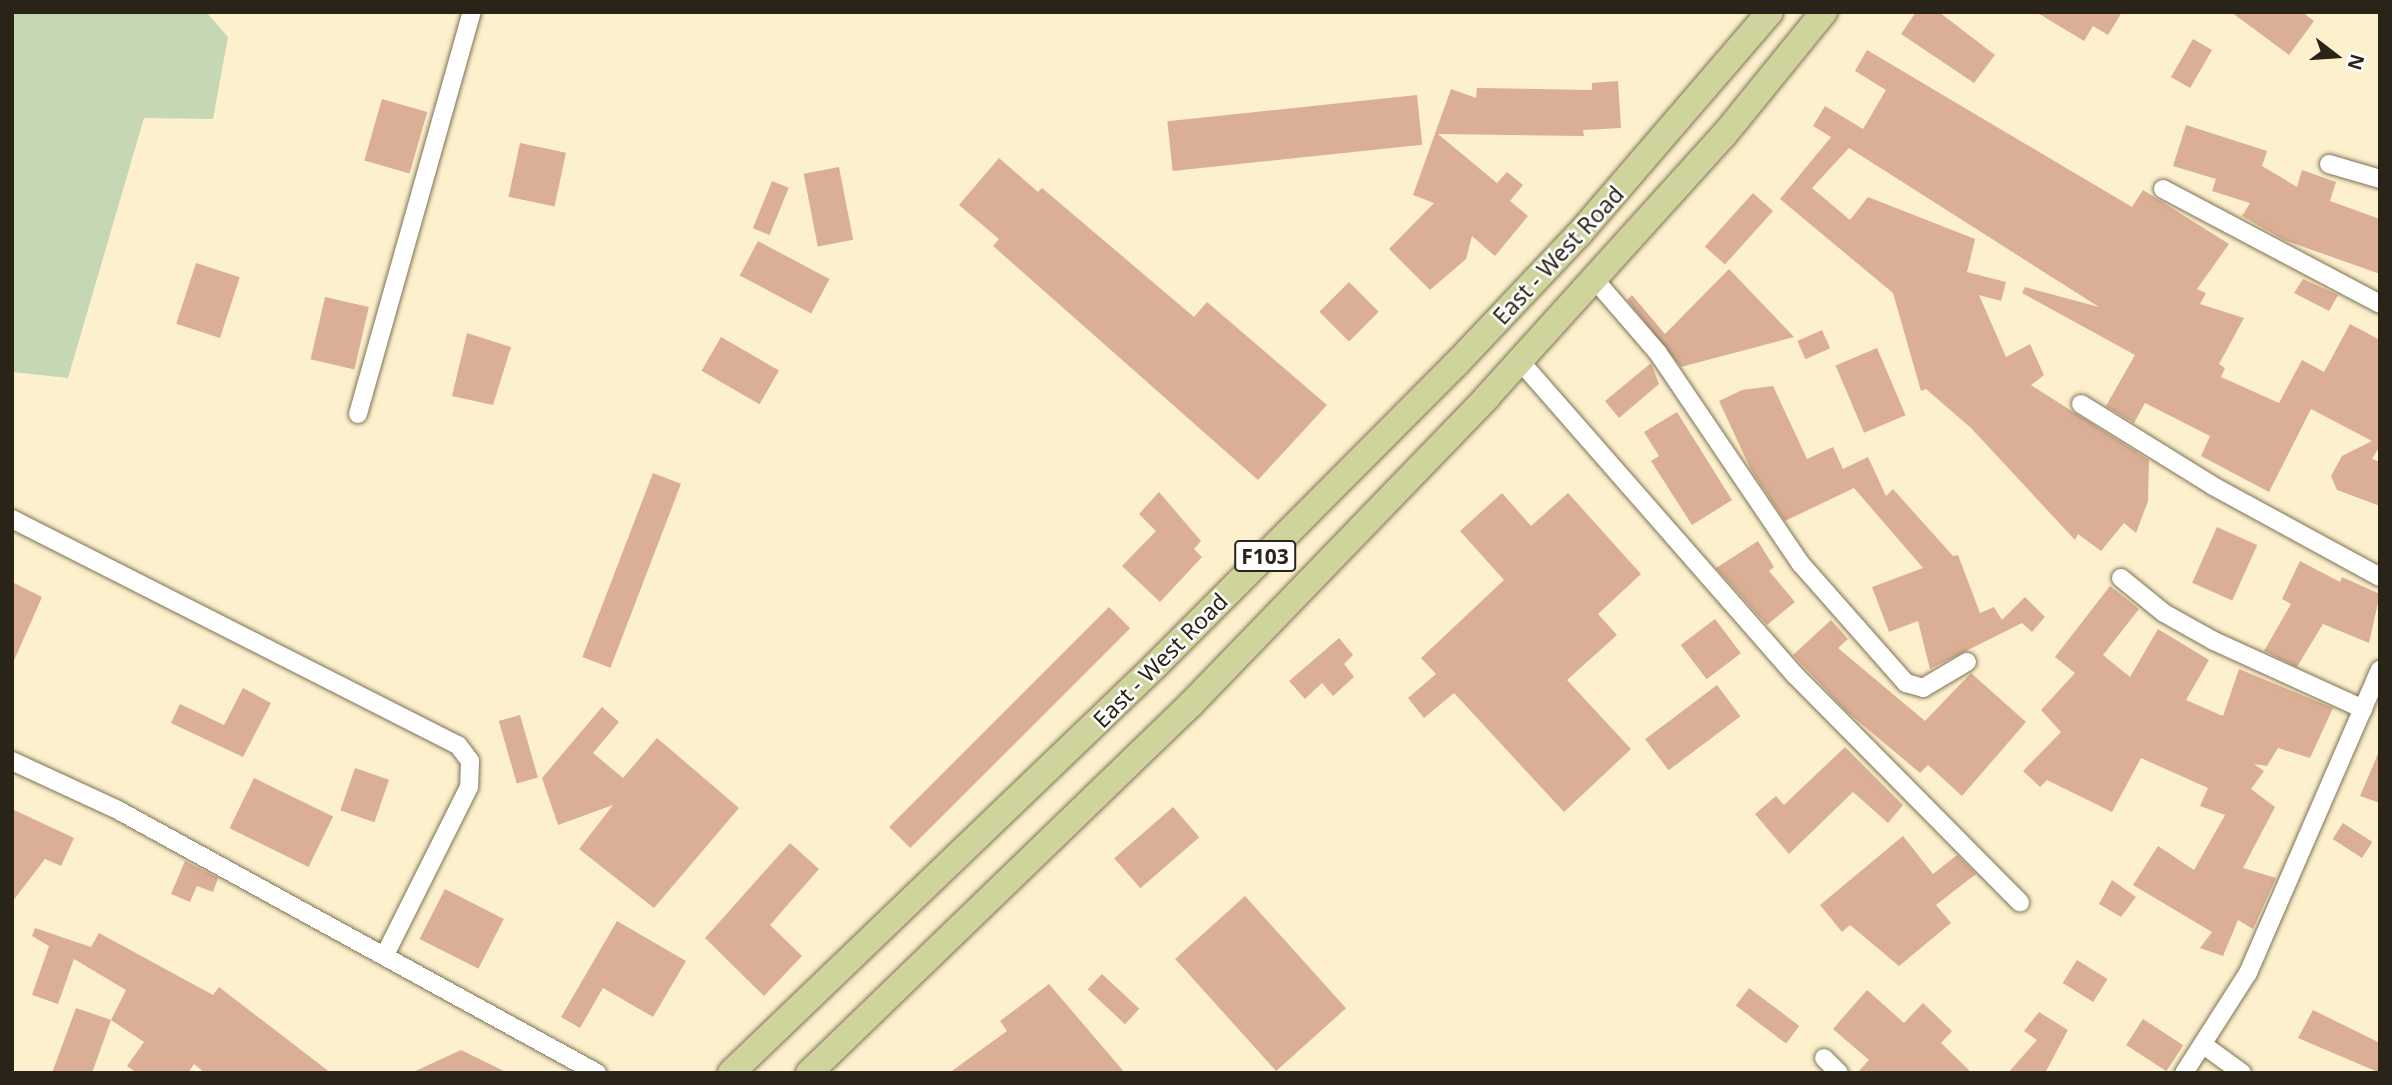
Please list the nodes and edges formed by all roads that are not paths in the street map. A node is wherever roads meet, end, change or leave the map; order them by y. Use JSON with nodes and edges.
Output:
{"nodes":[{"id":1,"x":472,"y":12,"type":"edge"},
{"id":2,"x":1770,"y":12,"type":"edge"},
{"id":3,"x":1824,"y":12,"type":"edge"},
{"id":4,"x":2329,"y":164,"type":"dead end"},
{"id":5,"x":2380,"y":179,"type":"edge"},
{"id":6,"x":2163,"y":189,"type":"dead end"},
{"id":7,"x":1595,"y":280,"type":"junction"},
{"id":8,"x":2380,"y":304,"type":"edge"},
{"id":9,"x":1520,"y":361,"type":"junction"},
{"id":10,"x":2081,"y":404,"type":"dead end"},
{"id":11,"x":358,"y":414,"type":"dead end"},
{"id":12,"x":12,"y":519,"type":"edge"},
{"id":13,"x":2380,"y":577,"type":"edge"},
{"id":14,"x":2121,"y":578,"type":"dead end"},
{"id":15,"x":1966,"y":662,"type":"dead end"},
{"id":16,"x":2380,"y":669,"type":"edge"},
{"id":17,"x":2363,"y":709,"type":"junction"},
{"id":18,"x":12,"y":761,"type":"edge"},
{"id":19,"x":2020,"y":902,"type":"dead end"},
{"id":20,"x":385,"y":955,"type":"junction"},
{"id":21,"x":2205,"y":1046,"type":"junction"},
{"id":22,"x":1824,"y":1058,"type":"dead end"},
{"id":23,"x":597,"y":1073,"type":"edge"},
{"id":24,"x":731,"y":1073,"type":"edge"},
{"id":25,"x":809,"y":1073,"type":"edge"},
{"id":26,"x":1839,"y":1073,"type":"edge"},
{"id":27,"x":2184,"y":1073,"type":"edge"},
{"id":28,"x":2242,"y":1073,"type":"edge"}],
"edges":[{"from":1,"to":11,"type":"street"},
{"from":2,"to":24,"type":"main road","name":"East - West Road","number":"F103"},
{"from":3,"to":7,"type":"main road","name":"East - West Road","number":"F103"},
{"from":4,"to":5,"type":"street"},
{"from":6,"to":8,"type":"street"},
{"from":7,"to":9,"type":"main road","name":"East - West Road","number":"F103"},
{"from":7,"to":15,"type":"street"},
{"from":9,"to":19,"type":"street"},
{"from":9,"to":25,"type":"main road","name":"East - West Road","number":"F103"},
{"from":10,"to":13,"type":"street"},
{"from":12,"to":20,"type":"street"},
{"from":14,"to":17,"type":"street"},
{"from":16,"to":17,"type":"street"},
{"from":17,"to":21,"type":"street"},
{"from":18,"to":20,"type":"street"},
{"from":20,"to":23,"type":"street"},
{"from":21,"to":27,"type":"street"},
{"from":21,"to":28,"type":"street"},
{"from":22,"to":26,"type":"street"}]}
